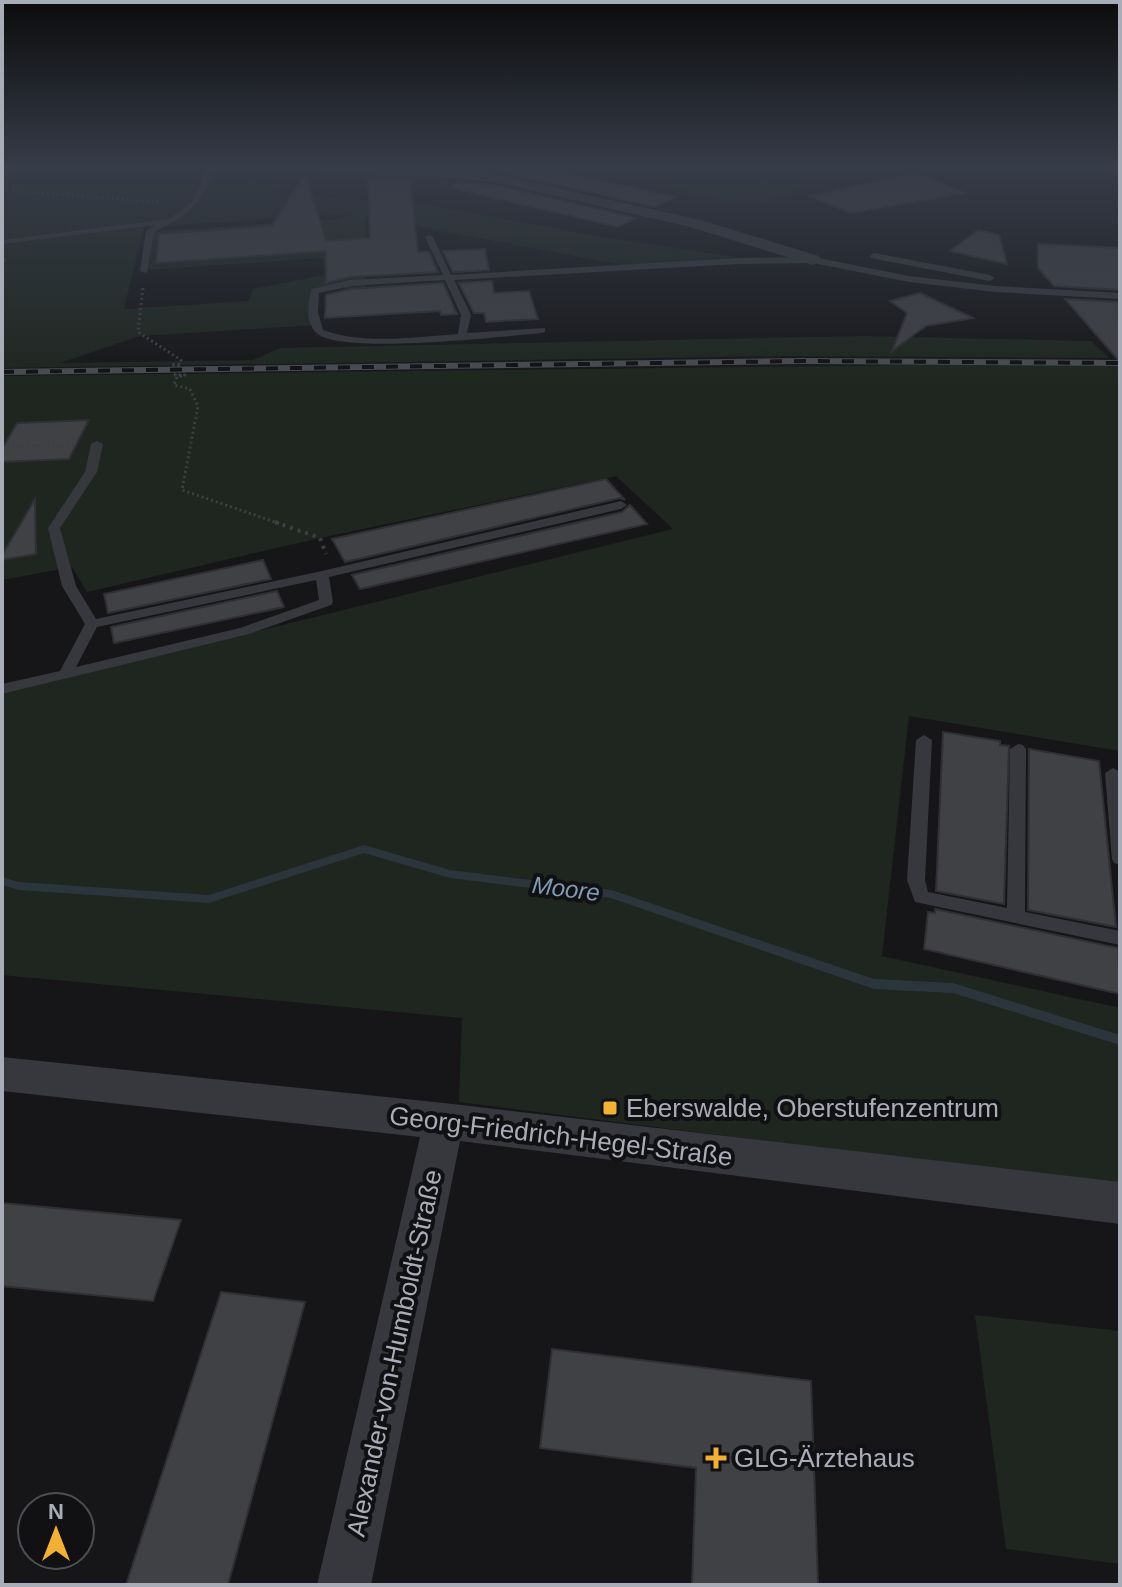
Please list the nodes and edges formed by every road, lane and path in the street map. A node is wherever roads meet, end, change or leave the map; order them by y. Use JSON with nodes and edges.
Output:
{"nodes":[{"id":1,"x":26,"y":239,"type":"edge"},
{"id":2,"x":149,"y":239,"type":"edge"},
{"id":3,"x":430,"y":239,"type":"edge"},
{"id":4,"x":746,"y":239,"type":"edge"},
{"id":5,"x":2,"y":242,"type":"edge"},
{"id":6,"x":874,"y":256,"type":"dead end"},
{"id":7,"x":813,"y":260,"type":"junction"},
{"id":8,"x":144,"y":271,"type":"joint"},
{"id":9,"x":451,"y":277,"type":"junction"},
{"id":10,"x":1120,"y":293,"type":"edge"},
{"id":11,"x":542,"y":330,"type":"dead end"},
{"id":12,"x":462,"y":336,"type":"junction"},
{"id":13,"x":97,"y":444,"type":"joint"},
{"id":14,"x":2,"y":446,"type":"edge"},
{"id":15,"x":621,"y":505,"type":"dead end"},
{"id":16,"x":322,"y":575,"type":"junction"},
{"id":17,"x":92,"y":624,"type":"junction"},
{"id":18,"x":65,"y":674,"type":"junction"},
{"id":19,"x":2,"y":689,"type":"edge"},
{"id":20,"x":924,"y":740,"type":"dead end"},
{"id":21,"x":1018,"y":749,"type":"dead end"},
{"id":22,"x":1113,"y":773,"type":"dead end"},
{"id":23,"x":1120,"y":859,"type":"edge"},
{"id":24,"x":1016,"y":917,"type":"junction"},
{"id":25,"x":1120,"y":938,"type":"edge"},
{"id":26,"x":2,"y":1074,"type":"edge"},
{"id":27,"x":444,"y":1121,"type":"junction"},
{"id":28,"x":1120,"y":1203,"type":"edge"},
{"id":29,"x":344,"y":1585,"type":"edge"}],
"edges":[{"from":1,"to":5,"type":"lane"},
{"from":2,"to":8,"type":"lane"},
{"from":3,"to":9,"type":"lane"},
{"from":4,"to":7,"type":"street"},
{"from":6,"to":10,"type":"lane"},
{"from":7,"to":9,"type":"lane"},
{"from":7,"to":10,"type":"lane"},
{"from":8,"to":16,"type":"path"},
{"from":9,"to":12,"type":"lane"},
{"from":9,"to":12,"type":"lane"},
{"from":11,"to":12,"type":"lane"},
{"from":13,"to":14,"type":"path"},
{"from":13,"to":17,"type":"lane"},
{"from":15,"to":16,"type":"lane"},
{"from":16,"to":17,"type":"lane"},
{"from":16,"to":18,"type":"lane"},
{"from":17,"to":18,"type":"lane"},
{"from":18,"to":19,"type":"lane"},
{"from":20,"to":24,"type":"lane"},
{"from":21,"to":24,"type":"lane"},
{"from":22,"to":23,"type":"lane"},
{"from":24,"to":25,"type":"lane"},
{"from":26,"to":27,"type":"street","name":"Georg-Friedrich-Hegel-Straße"},
{"from":27,"to":28,"type":"street","name":"Georg-Friedrich-Hegel-Straße"},
{"from":27,"to":29,"type":"street","name":"Alexander-von-Humboldt-Straße"}]}
